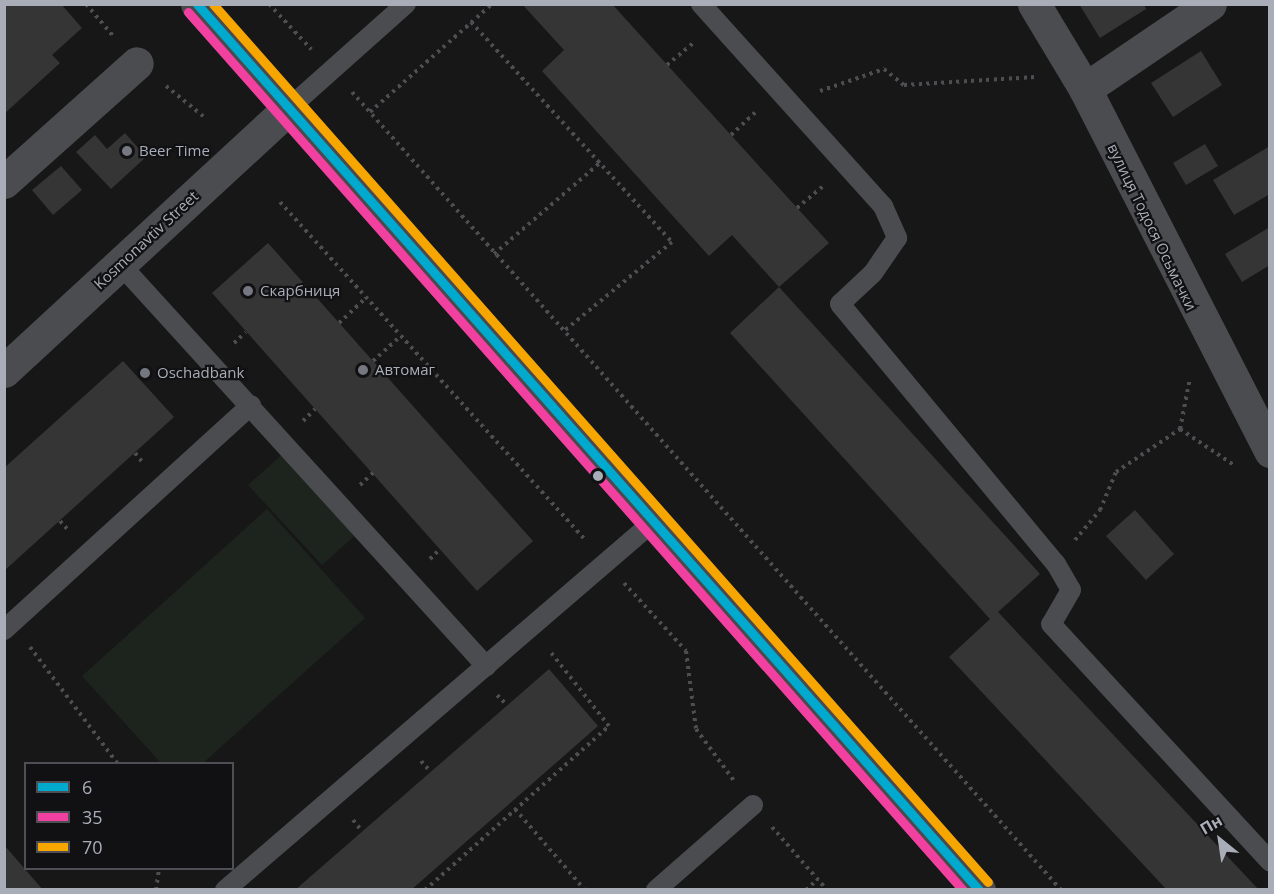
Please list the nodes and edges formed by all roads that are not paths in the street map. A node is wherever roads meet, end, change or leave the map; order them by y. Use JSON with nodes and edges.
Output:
{"nodes":[{"id":1,"x":197,"y":4,"type":"edge"},
{"id":2,"x":406,"y":4,"type":"edge"},
{"id":3,"x":701,"y":4,"type":"edge"},
{"id":4,"x":1034,"y":4,"type":"edge"},
{"id":5,"x":1210,"y":4,"type":"edge"},
{"id":6,"x":137,"y":63,"type":"dead end"},
{"id":7,"x":1081,"y":84,"type":"junction"},
{"id":8,"x":288,"y":109,"type":"junction"},
{"id":9,"x":4,"y":182,"type":"edge"},
{"id":10,"x":120,"y":264,"type":"junction"},
{"id":11,"x":4,"y":371,"type":"edge"},
{"id":12,"x":250,"y":405,"type":"junction"},
{"id":13,"x":1269,"y":451,"type":"edge"},
{"id":14,"x":653,"y":522,"type":"junction"},
{"id":15,"x":8,"y":626,"type":"edge"},
{"id":16,"x":486,"y":666,"type":"junction"},
{"id":17,"x":753,"y":805,"type":"road end"},
{"id":18,"x":1269,"y":861,"type":"edge"},
{"id":19,"x":225,"y":890,"type":"edge"},
{"id":20,"x":656,"y":890,"type":"edge"},
{"id":21,"x":979,"y":890,"type":"edge"}],
"edges":[{"from":1,"to":8,"type":"street"},
{"from":2,"to":8,"type":"lane"},
{"from":3,"to":18,"type":"lane"},
{"from":4,"to":7,"type":"street","name":"вулиця Тодося Осьмачки"},
{"from":5,"to":7,"type":"street"},
{"from":6,"to":9,"type":"street"},
{"from":7,"to":13,"type":"street","name":"вулиця Тодося Осьмачки"},
{"from":8,"to":10,"type":"street","name":"Kosmonavtiv Street"},
{"from":8,"to":14,"type":"street"},
{"from":10,"to":11,"type":"street","name":"Kosmonavtiv Street"},
{"from":10,"to":12,"type":"lane"},
{"from":12,"to":15,"type":"lane"},
{"from":12,"to":16,"type":"lane"},
{"from":14,"to":16,"type":"lane"},
{"from":14,"to":21,"type":"street"},
{"from":16,"to":19,"type":"lane"},
{"from":17,"to":20,"type":"lane"}]}
